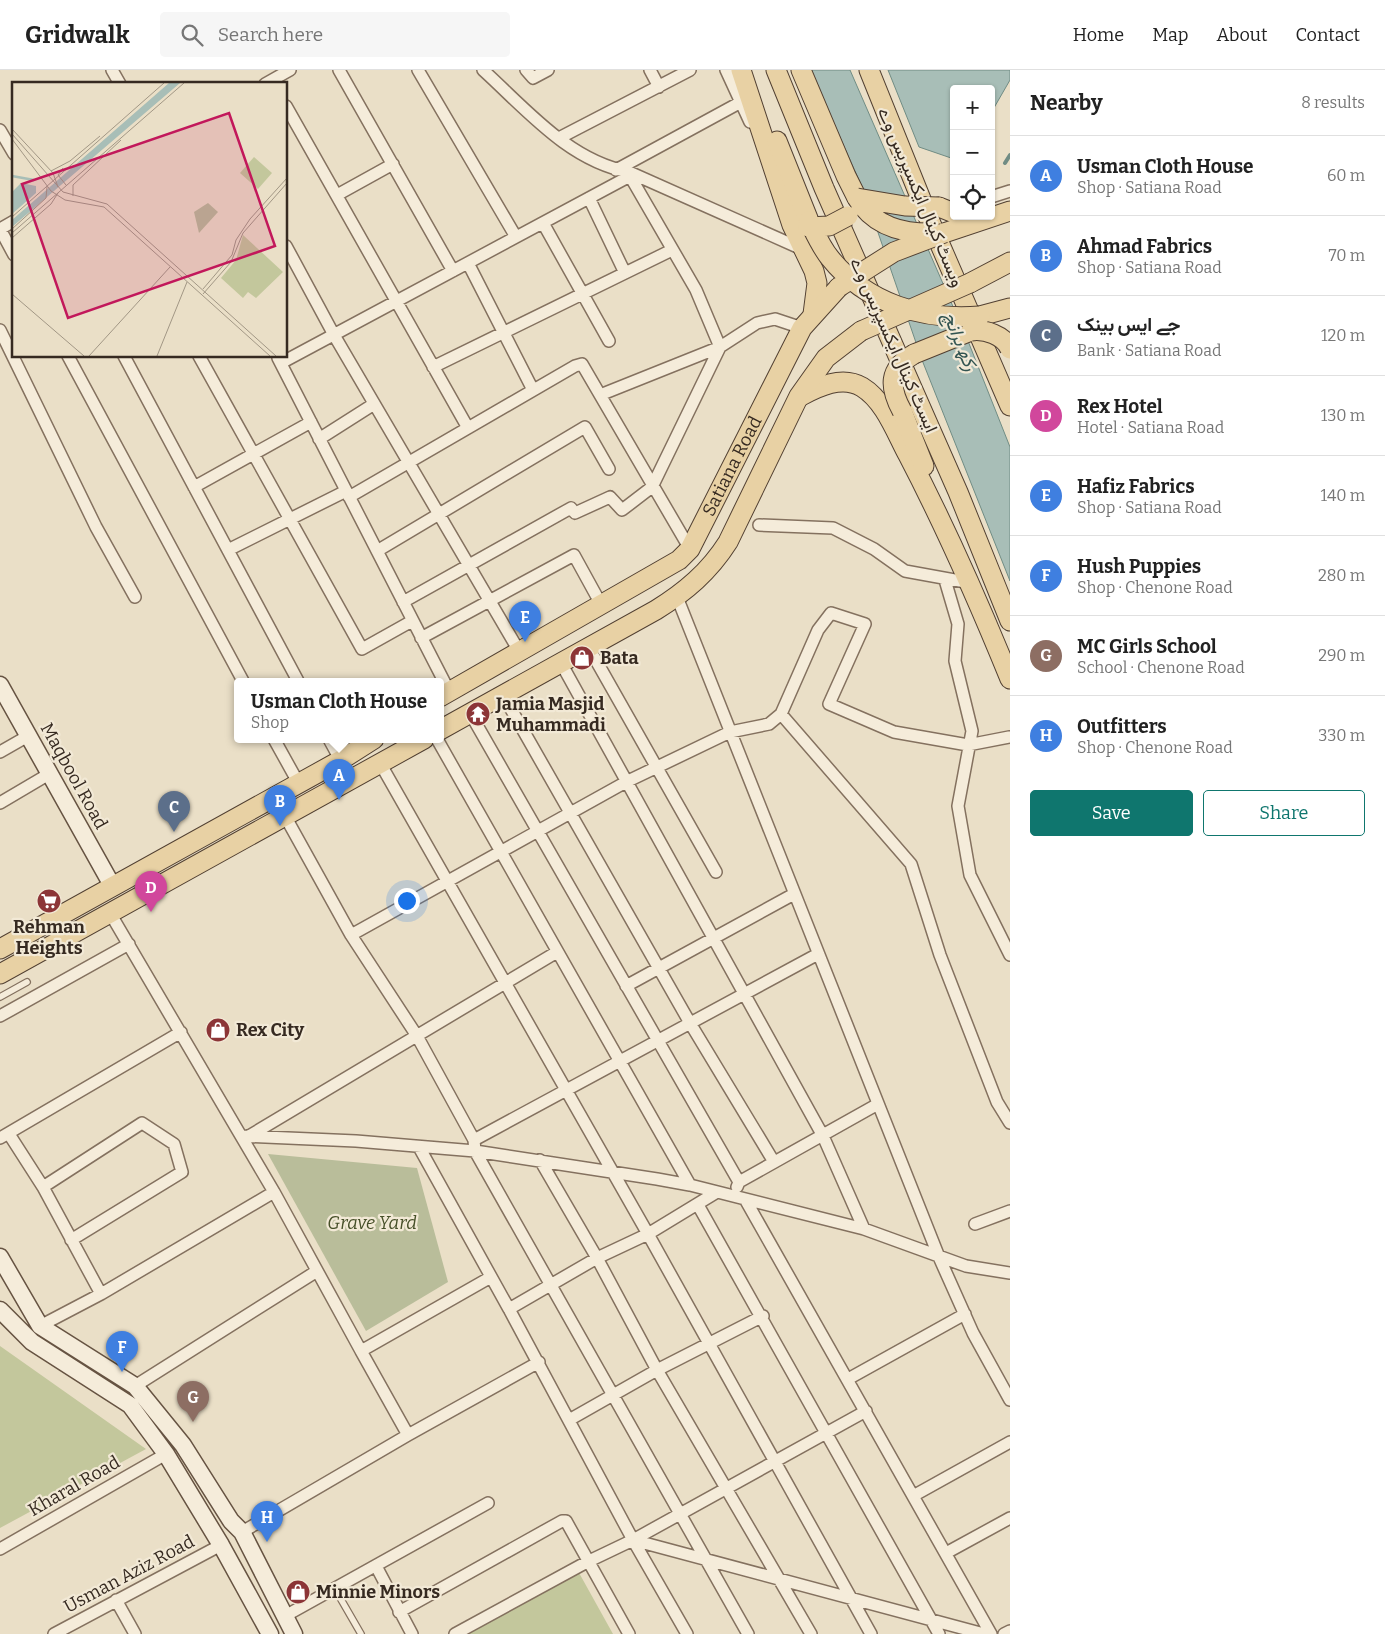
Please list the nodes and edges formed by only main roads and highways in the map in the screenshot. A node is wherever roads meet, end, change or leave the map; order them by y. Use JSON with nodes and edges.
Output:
{"nodes":[{"id":1,"x":742,"y":70,"type":"edge"},
{"id":2,"x":748,"y":70,"type":"edge"},
{"id":3,"x":776,"y":70,"type":"edge"},
{"id":4,"x":801,"y":70,"type":"edge"},
{"id":5,"x":869,"y":70,"type":"edge"},
{"id":6,"x":855,"y":206,"type":"junction"},
{"id":7,"x":950,"y":212,"type":"edge"},
{"id":8,"x":950,"y":220,"type":"edge"},
{"id":9,"x":803,"y":224,"type":"junction"},
{"id":10,"x":944,"y":233,"type":"junction"},
{"id":11,"x":1010,"y":262,"type":"edge"},
{"id":12,"x":1010,"y":308,"type":"edge"},
{"id":13,"x":807,"y":321,"type":"junction"},
{"id":14,"x":1010,"y":349,"type":"edge"},
{"id":15,"x":799,"y":396,"type":"junction"},
{"id":16,"x":1010,"y":406,"type":"edge"},
{"id":17,"x":718,"y":495,"type":"junction"},
{"id":18,"x":744,"y":507,"type":"junction"},
{"id":19,"x":943,"y":522,"type":"junction"},
{"id":20,"x":1010,"y":621,"type":"edge"},
{"id":21,"x":1010,"y":679,"type":"edge"},
{"id":22,"x":445,"y":694,"type":"edge"},
{"id":23,"x":444,"y":728,"type":"edge"},
{"id":24,"x":368,"y":743,"type":"edge"},
{"id":25,"x":417,"y":743,"type":"edge"},
{"id":26,"x":0,"y":950,"type":"edge"},
{"id":27,"x":0,"y":974,"type":"edge"}],
"edges":[{"from":1,"to":9,"type":"main road"},
{"from":2,"to":9,"type":"main road"},
{"from":3,"to":20,"type":"main road","name":"ایسٹ کینال ایکسپریس وے"},
{"from":4,"to":6,"type":"main road"},
{"from":5,"to":16,"type":"main road","name":"ویسٹ کینال ایکسپریس وے"},
{"from":6,"to":7,"type":"main road","bridge":true},
{"from":6,"to":9,"type":"main road","bridge":true},
{"from":6,"to":10,"type":"main road","bridge":true},
{"from":8,"to":10,"type":"main road","name":"Satiana Road"},
{"from":9,"to":12,"type":"main road","bridge":true},
{"from":9,"to":13,"type":"main road"},
{"from":10,"to":13,"type":"main road","name":"Satiana Road","bridge":true},
{"from":11,"to":15,"type":"main road","name":"Satiana Road","bridge":true},
{"from":13,"to":17,"type":"main road","name":"Satiana Road"},
{"from":14,"to":19,"type":"main road","bridge":true},
{"from":15,"to":18,"type":"main road","name":"Satiana Road"},
{"from":15,"to":19,"type":"main road"},
{"from":17,"to":18,"type":"main road"},
{"from":17,"to":22,"type":"main road","name":"Satiana Road"},
{"from":18,"to":23,"type":"main road","name":"Satiana Road"},
{"from":19,"to":21,"type":"main road"},
{"from":24,"to":26,"type":"main road"},
{"from":25,"to":27,"type":"main road"}]}
